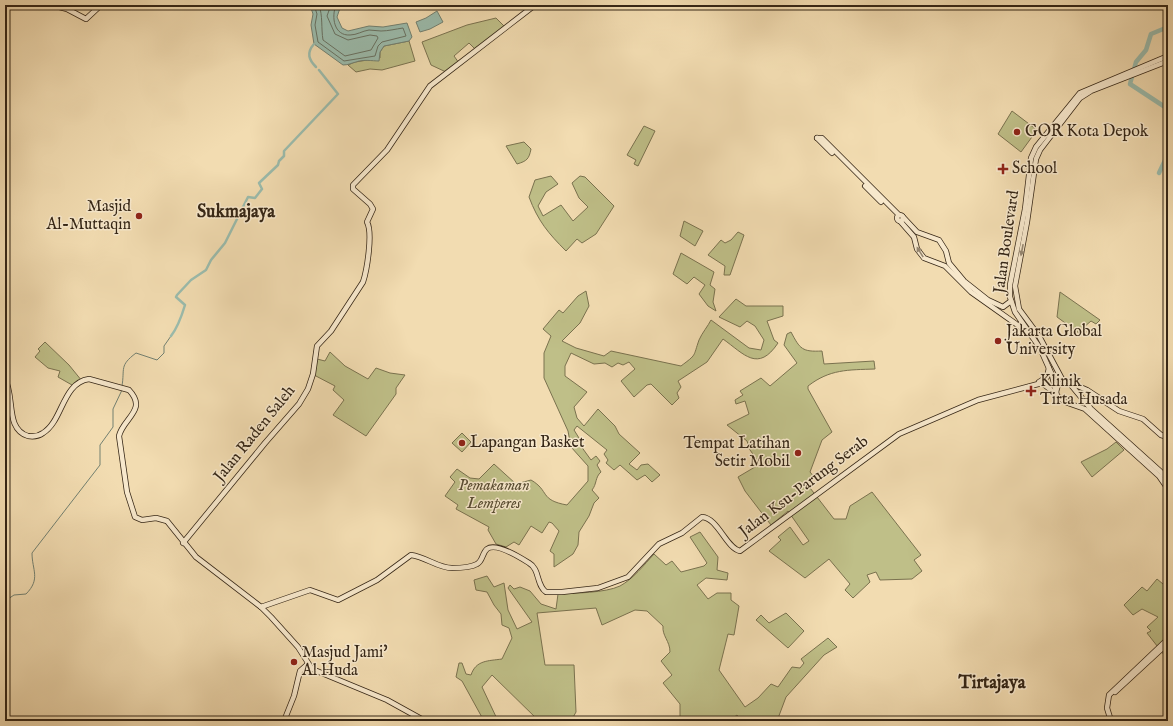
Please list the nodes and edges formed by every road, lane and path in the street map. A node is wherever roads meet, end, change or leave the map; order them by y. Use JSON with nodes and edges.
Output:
{"nodes":[{"id":1,"x":52,"y":5,"type":"edge"},
{"id":2,"x":101,"y":5,"type":"edge"},
{"id":3,"x":535,"y":5,"type":"edge"},
{"id":4,"x":1168,"y":56,"type":"edge"},
{"id":5,"x":1168,"y":61,"type":"edge"},
{"id":6,"x":1141,"y":69,"type":"junction"},
{"id":7,"x":1045,"y":139,"type":"junction"},
{"id":8,"x":900,"y":218,"type":"junction"},
{"id":9,"x":917,"y":232,"type":"junction"},
{"id":10,"x":914,"y":237,"type":"junction"},
{"id":11,"x":947,"y":260,"type":"junction"},
{"id":12,"x":941,"y":265,"type":"junction"},
{"id":13,"x":951,"y":269,"type":"junction"},
{"id":14,"x":958,"y":277,"type":"junction"},
{"id":15,"x":1011,"y":301,"type":"junction"},
{"id":16,"x":1032,"y":335,"type":"junction"},
{"id":17,"x":1049,"y":367,"type":"junction"},
{"id":18,"x":5,"y":380,"type":"edge"},
{"id":19,"x":1064,"y":381,"type":"junction"},
{"id":20,"x":1034,"y":385,"type":"junction"},
{"id":21,"x":1071,"y":385,"type":"junction"},
{"id":22,"x":1076,"y":391,"type":"junction"},
{"id":23,"x":1056,"y":394,"type":"junction"},
{"id":24,"x":1100,"y":400,"type":"junction"},
{"id":25,"x":1069,"y":403,"type":"junction"},
{"id":26,"x":1090,"y":407,"type":"junction"},
{"id":27,"x":1168,"y":437,"type":"edge"},
{"id":28,"x":1168,"y":482,"type":"edge"},
{"id":29,"x":1168,"y":489,"type":"edge"},
{"id":30,"x":183,"y":543,"type":"junction"},
{"id":31,"x":261,"y":607,"type":"junction"},
{"id":32,"x":1168,"y":639,"type":"edge"},
{"id":33,"x":1168,"y":643,"type":"edge"},
{"id":34,"x":309,"y":666,"type":"junction"},
{"id":35,"x":284,"y":721,"type":"edge"},
{"id":36,"x":425,"y":721,"type":"edge"},
{"id":37,"x":1112,"y":721,"type":"edge"}],
"edges":[{"from":1,"to":2,"type":"street"},
{"from":3,"to":30,"type":"street","name":"Jalan Raden Saleh"},
{"from":4,"to":6,"type":"street","name":"Jalan Boulevard"},
{"from":5,"to":6,"type":"street","name":"Jalan Boulevard"},
{"from":6,"to":7,"type":"street","name":"Jalan Boulevard"},
{"from":7,"to":15,"type":"street","name":"Jalan Boulevard"},
{"from":7,"to":19,"type":"street","name":"Jalan Boulevard","one_way":true},
{"from":8,"to":8,"type":"street"},
{"from":8,"to":9,"type":"street"},
{"from":8,"to":10,"type":"street"},
{"from":9,"to":10,"type":"street"},
{"from":9,"to":11,"type":"street"},
{"from":12,"to":10,"type":"street","one_way":true},
{"from":11,"to":12,"type":"street"},
{"from":11,"to":13,"type":"street"},
{"from":12,"to":13,"type":"street"},
{"from":13,"to":14,"type":"street"},
{"from":14,"to":15,"type":"street"},
{"from":14,"to":16,"type":"street"},
{"from":15,"to":16,"type":"street","name":"Jalan Boulevard"},
{"from":16,"to":17,"type":"street","name":"Jalan Boulevard"},
{"from":17,"to":20,"type":"street","name":"Jalan Ksu-Parung Serab"},
{"from":17,"to":23,"type":"street","name":"Jalan Boulevard"},
{"from":18,"to":30,"type":"street"},
{"from":19,"to":21,"type":"street"},
{"from":19,"to":23,"type":"street"},
{"from":20,"to":23,"type":"street"},
{"from":20,"to":31,"type":"street","name":"Jalan Ksu-Parung Serab"},
{"from":21,"to":22,"type":"street"},
{"from":21,"to":24,"type":"street"},
{"from":22,"to":25,"type":"street"},
{"from":22,"to":26,"type":"street"},
{"from":23,"to":25,"type":"street"},
{"from":24,"to":26,"type":"street"},
{"from":24,"to":27,"type":"street"},
{"from":25,"to":29,"type":"street"},
{"from":26,"to":28,"type":"street"},
{"from":30,"to":31,"type":"street"},
{"from":31,"to":34,"type":"street"},
{"from":32,"to":37,"type":"street"},
{"from":33,"to":37,"type":"street"},
{"from":34,"to":35,"type":"street"},
{"from":34,"to":36,"type":"street"}]}
